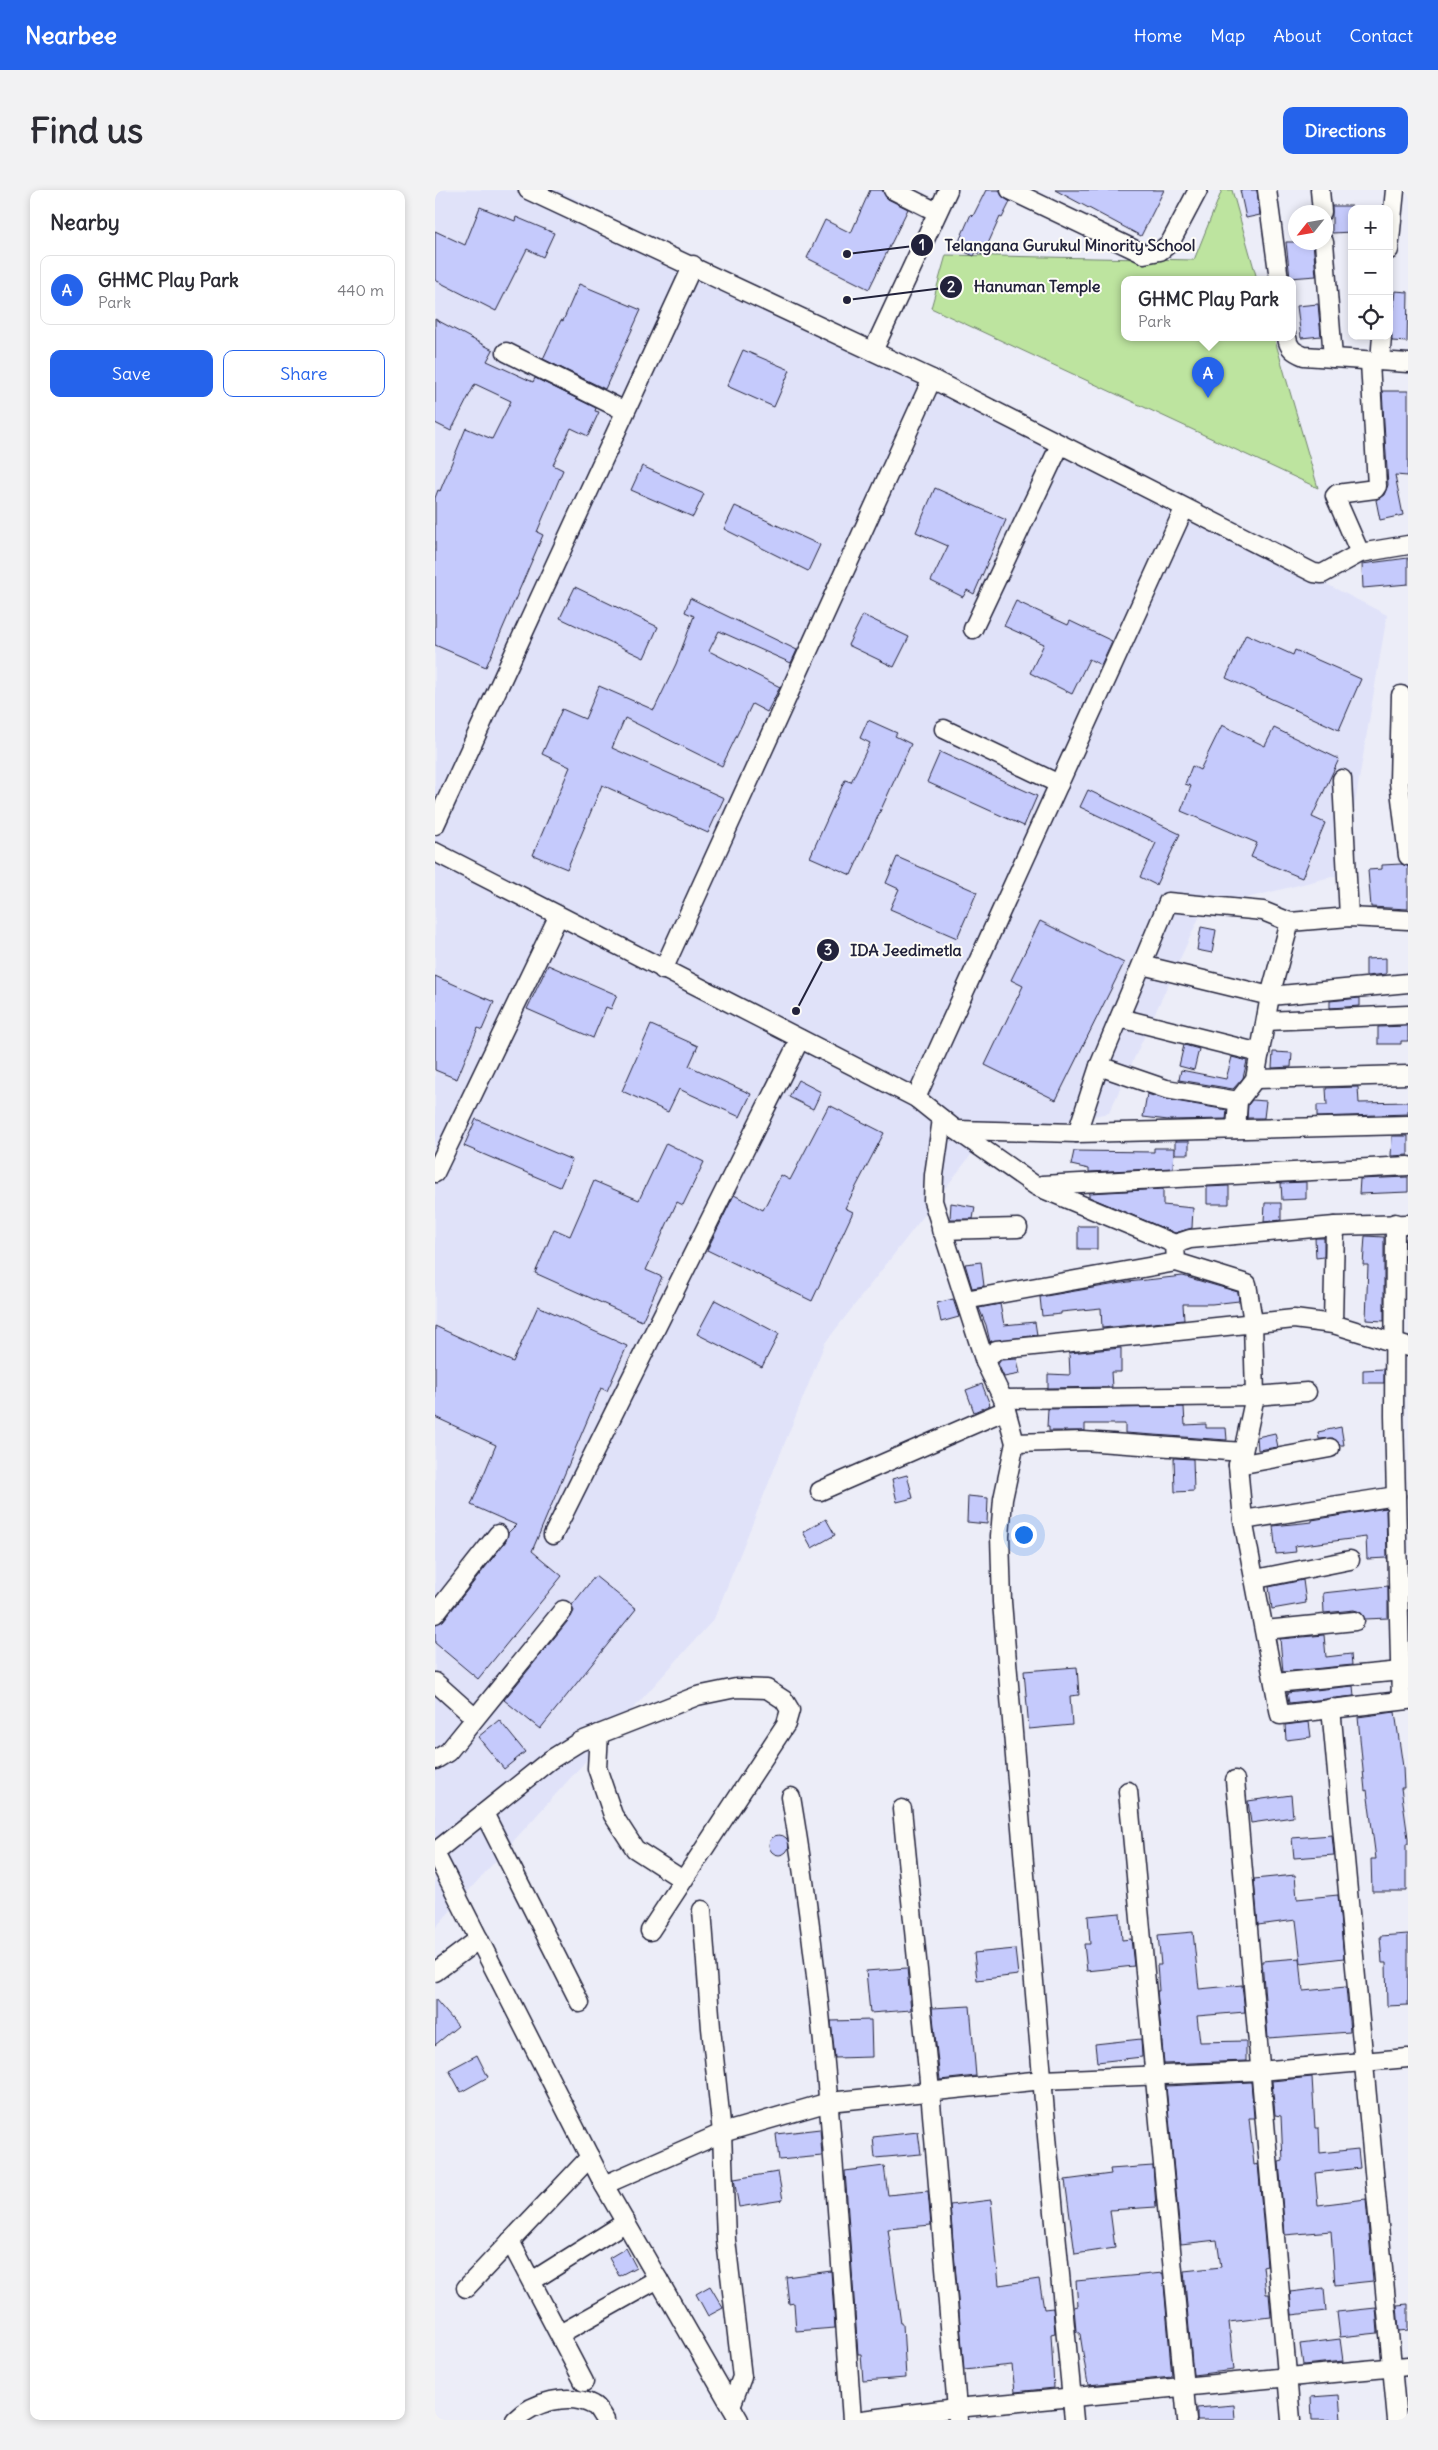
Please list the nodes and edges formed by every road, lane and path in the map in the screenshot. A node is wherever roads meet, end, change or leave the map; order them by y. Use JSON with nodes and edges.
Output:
{"nodes":[{"id":1,"x":528,"y":190,"type":"edge"},
{"id":2,"x":893,"y":190,"type":"edge"},
{"id":3,"x":948,"y":190,"type":"edge"},
{"id":4,"x":1010,"y":190,"type":"edge"},
{"id":5,"x":1198,"y":190,"type":"edge"},
{"id":6,"x":1267,"y":190,"type":"edge"},
{"id":7,"x":1320,"y":190,"type":"edge"},
{"id":8,"x":1395,"y":190,"type":"edge"},
{"id":9,"x":1321,"y":205,"type":"edge"},
{"id":10,"x":1393,"y":210,"type":"edge"},
{"id":11,"x":937,"y":212,"type":"junction"},
{"id":12,"x":1325,"y":250,"type":"edge"},
{"id":13,"x":693,"y":266,"type":"junction"},
{"id":14,"x":1279,"y":276,"type":"edge"},
{"id":15,"x":1381,"y":340,"type":"edge"},
{"id":16,"x":1288,"y":341,"type":"edge"},
{"id":17,"x":873,"y":351,"type":"junction"},
{"id":18,"x":506,"y":352,"type":"dead end"},
{"id":19,"x":1333,"y":358,"type":"junction"},
{"id":20,"x":1375,"y":362,"type":"junction"},
{"id":21,"x":1408,"y":363,"type":"edge"},
{"id":22,"x":932,"y":379,"type":"junction"},
{"id":23,"x":625,"y":411,"type":"junction"},
{"id":24,"x":1060,"y":445,"type":"junction"},
{"id":25,"x":1184,"y":508,"type":"junction"},
{"id":26,"x":1408,"y":545,"type":"edge"},
{"id":27,"x":1360,"y":553,"type":"junction"},
{"id":28,"x":973,"y":629,"type":"dead end"},
{"id":29,"x":1401,"y":695,"type":"dead end"},
{"id":30,"x":945,"y":729,"type":"dead end"},
{"id":31,"x":1342,"y":779,"type":"dead end"},
{"id":32,"x":1059,"y":784,"type":"junction"},
{"id":33,"x":435,"y":824,"type":"edge"},
{"id":34,"x":435,"y":852,"type":"edge"},
{"id":35,"x":1408,"y":856,"type":"edge"},
{"id":36,"x":558,"y":917,"type":"junction"},
{"id":37,"x":1349,"y":918,"type":"junction"},
{"id":38,"x":1408,"y":920,"type":"edge"},
{"id":39,"x":1290,"y":922,"type":"junction"},
{"id":40,"x":1142,"y":965,"type":"junction"},
{"id":41,"x":663,"y":970,"type":"junction"},
{"id":42,"x":1408,"y":983,"type":"edge"},
{"id":43,"x":1270,"y":996,"type":"junction"},
{"id":44,"x":1408,"y":1015,"type":"edge"},
{"id":45,"x":1120,"y":1018,"type":"junction"},
{"id":46,"x":1266,"y":1021,"type":"junction"},
{"id":47,"x":800,"y":1039,"type":"junction"},
{"id":48,"x":1259,"y":1053,"type":"junction"},
{"id":49,"x":1099,"y":1066,"type":"junction"},
{"id":50,"x":1408,"y":1075,"type":"edge"},
{"id":51,"x":1255,"y":1079,"type":"junction"},
{"id":52,"x":916,"y":1098,"type":"junction"},
{"id":53,"x":1239,"y":1101,"type":"junction"},
{"id":54,"x":942,"y":1119,"type":"junction"},
{"id":55,"x":1408,"y":1125,"type":"edge"},
{"id":56,"x":1236,"y":1129,"type":"junction"},
{"id":57,"x":956,"y":1130,"type":"junction"},
{"id":58,"x":1077,"y":1133,"type":"junction"},
{"id":59,"x":1408,"y":1166,"type":"edge"},
{"id":60,"x":435,"y":1173,"type":"edge"},
{"id":61,"x":1036,"y":1186,"type":"junction"},
{"id":62,"x":1402,"y":1223,"type":"edge"},
{"id":63,"x":1335,"y":1226,"type":"junction"},
{"id":64,"x":1018,"y":1228,"type":"dead end"},
{"id":65,"x":941,"y":1230,"type":"junction"},
{"id":66,"x":1175,"y":1244,"type":"junction"},
{"id":67,"x":1176,"y":1262,"type":"junction"},
{"id":68,"x":965,"y":1300,"type":"junction"},
{"id":69,"x":1253,"y":1322,"type":"junction"},
{"id":70,"x":1333,"y":1324,"type":"junction"},
{"id":71,"x":1402,"y":1345,"type":"edge"},
{"id":72,"x":985,"y":1362,"type":"junction"},
{"id":73,"x":1307,"y":1392,"type":"dead end"},
{"id":74,"x":1255,"y":1396,"type":"junction"},
{"id":75,"x":1005,"y":1404,"type":"junction"},
{"id":76,"x":1015,"y":1443,"type":"junction"},
{"id":77,"x":1330,"y":1448,"type":"dead end"},
{"id":78,"x":1240,"y":1459,"type":"junction"},
{"id":79,"x":820,"y":1491,"type":"dead end"},
{"id":80,"x":1396,"y":1496,"type":"junction"},
{"id":81,"x":1243,"y":1520,"type":"junction"},
{"id":82,"x":498,"y":1534,"type":"dead end"},
{"id":83,"x":553,"y":1535,"type":"dead end"},
{"id":84,"x":1350,"y":1560,"type":"dead end"},
{"id":85,"x":1256,"y":1579,"type":"junction"},
{"id":86,"x":563,"y":1610,"type":"dead end"},
{"id":87,"x":435,"y":1614,"type":"edge"},
{"id":88,"x":1355,"y":1621,"type":"dead end"},
{"id":89,"x":1265,"y":1630,"type":"junction"},
{"id":90,"x":1401,"y":1671,"type":"junction"},
{"id":91,"x":435,"y":1682,"type":"edge"},
{"id":92,"x":1275,"y":1683,"type":"junction"},
{"id":93,"x":1405,"y":1700,"type":"edge"},
{"id":94,"x":1331,"y":1708,"type":"junction"},
{"id":95,"x":474,"y":1717,"type":"junction"},
{"id":96,"x":599,"y":1734,"type":"junction"},
{"id":97,"x":435,"y":1760,"type":"edge"},
{"id":98,"x":1235,"y":1780,"type":"dead end"},
{"id":99,"x":1128,"y":1791,"type":"dead end"},
{"id":100,"x":791,"y":1797,"type":"dead end"},
{"id":101,"x":902,"y":1810,"type":"dead end"},
{"id":102,"x":484,"y":1813,"type":"junction"},
{"id":103,"x":435,"y":1853,"type":"edge"},
{"id":104,"x":683,"y":1880,"type":"junction"},
{"id":105,"x":702,"y":1910,"type":"dead end"},
{"id":106,"x":650,"y":1931,"type":"dead end"},
{"id":107,"x":479,"y":1939,"type":"junction"},
{"id":108,"x":435,"y":1972,"type":"edge"},
{"id":109,"x":580,"y":2003,"type":"dead end"},
{"id":110,"x":1408,"y":2058,"type":"edge"},
{"id":111,"x":1364,"y":2061,"type":"junction"},
{"id":112,"x":1260,"y":2071,"type":"junction"},
{"id":113,"x":1153,"y":2076,"type":"junction"},
{"id":114,"x":1043,"y":2080,"type":"junction"},
{"id":115,"x":930,"y":2091,"type":"junction"},
{"id":116,"x":829,"y":2102,"type":"junction"},
{"id":117,"x":723,"y":2133,"type":"junction"},
{"id":118,"x":590,"y":2157,"type":"junction"},
{"id":119,"x":604,"y":2185,"type":"junction"},
{"id":120,"x":626,"y":2222,"type":"junction"},
{"id":121,"x":510,"y":2241,"type":"junction"},
{"id":122,"x":659,"y":2279,"type":"junction"},
{"id":123,"x":532,"y":2281,"type":"junction"},
{"id":124,"x":466,"y":2288,"type":"dead end"},
{"id":125,"x":560,"y":2334,"type":"junction"},
{"id":126,"x":1400,"y":2367,"type":"edge"},
{"id":127,"x":1287,"y":2378,"type":"junction"},
{"id":128,"x":584,"y":2382,"type":"dead end"},
{"id":129,"x":1184,"y":2388,"type":"junction"},
{"id":130,"x":1072,"y":2398,"type":"junction"},
{"id":131,"x":735,"y":2413,"type":"edge"},
{"id":132,"x":957,"y":2414,"type":"edge"},
{"id":133,"x":515,"y":2420,"type":"edge"},
{"id":134,"x":605,"y":2420,"type":"edge"},
{"id":135,"x":852,"y":2420,"type":"edge"},
{"id":136,"x":862,"y":2420,"type":"edge"},
{"id":137,"x":1074,"y":2420,"type":"edge"},
{"id":138,"x":1187,"y":2420,"type":"edge"},
{"id":139,"x":1291,"y":2420,"type":"edge"},
{"id":140,"x":1397,"y":2420,"type":"edge"}],
"edges":[{"from":1,"to":13,"type":"street"},
{"from":2,"to":11,"type":"street"},
{"from":3,"to":11,"type":"street"},
{"from":4,"to":5,"type":"street"},
{"from":6,"to":14,"type":"street"},
{"from":7,"to":9,"type":"street"},
{"from":8,"to":10,"type":"street"},
{"from":11,"to":17,"type":"street"},
{"from":12,"to":19,"type":"street"},
{"from":13,"to":17,"type":"street"},
{"from":13,"to":23,"type":"street"},
{"from":15,"to":20,"type":"street"},
{"from":16,"to":19,"type":"street"},
{"from":17,"to":22,"type":"street"},
{"from":18,"to":23,"type":"street"},
{"from":19,"to":20,"type":"street"},
{"from":20,"to":21,"type":"street"},
{"from":20,"to":27,"type":"street"},
{"from":22,"to":24,"type":"street"},
{"from":22,"to":41,"type":"street"},
{"from":23,"to":33,"type":"street"},
{"from":24,"to":25,"type":"street"},
{"from":24,"to":28,"type":"street"},
{"from":25,"to":27,"type":"street"},
{"from":25,"to":32,"type":"street"},
{"from":26,"to":27,"type":"street"},
{"from":29,"to":35,"type":"street"},
{"from":30,"to":32,"type":"street"},
{"from":31,"to":37,"type":"street"},
{"from":32,"to":52,"type":"street"},
{"from":34,"to":36,"type":"street"},
{"from":36,"to":41,"type":"street"},
{"from":36,"to":60,"type":"street"},
{"from":37,"to":38,"type":"street"},
{"from":37,"to":39,"type":"street"},
{"from":39,"to":40,"type":"street"},
{"from":39,"to":43,"type":"street"},
{"from":40,"to":43,"type":"street"},
{"from":40,"to":45,"type":"street"},
{"from":41,"to":47,"type":"street"},
{"from":42,"to":43,"type":"street"},
{"from":43,"to":46,"type":"street"},
{"from":44,"to":46,"type":"street"},
{"from":45,"to":48,"type":"street"},
{"from":45,"to":49,"type":"street"},
{"from":46,"to":48,"type":"street"},
{"from":47,"to":52,"type":"street"},
{"from":47,"to":83,"type":"street"},
{"from":48,"to":51,"type":"street"},
{"from":49,"to":53,"type":"street"},
{"from":49,"to":58,"type":"street"},
{"from":50,"to":51,"type":"street"},
{"from":51,"to":53,"type":"street"},
{"from":52,"to":54,"type":"street"},
{"from":53,"to":56,"type":"street"},
{"from":54,"to":57,"type":"street"},
{"from":54,"to":65,"type":"street"},
{"from":55,"to":56,"type":"street"},
{"from":56,"to":58,"type":"street"},
{"from":57,"to":58,"type":"street"},
{"from":57,"to":61,"type":"street"},
{"from":59,"to":61,"type":"street"},
{"from":61,"to":66,"type":"street"},
{"from":62,"to":63,"type":"street"},
{"from":62,"to":71,"type":"street"},
{"from":63,"to":66,"type":"street"},
{"from":63,"to":70,"type":"street"},
{"from":64,"to":65,"type":"street"},
{"from":65,"to":68,"type":"street"},
{"from":66,"to":67,"type":"street"},
{"from":67,"to":68,"type":"street"},
{"from":67,"to":69,"type":"street"},
{"from":68,"to":72,"type":"street"},
{"from":69,"to":70,"type":"street"},
{"from":69,"to":72,"type":"street"},
{"from":69,"to":74,"type":"street"},
{"from":70,"to":71,"type":"street"},
{"from":71,"to":80,"type":"street"},
{"from":72,"to":75,"type":"street"},
{"from":73,"to":74,"type":"street"},
{"from":74,"to":75,"type":"street"},
{"from":74,"to":78,"type":"street"},
{"from":75,"to":76,"type":"street"},
{"from":75,"to":79,"type":"street"},
{"from":76,"to":78,"type":"street"},
{"from":76,"to":114,"type":"street"},
{"from":77,"to":78,"type":"street"},
{"from":78,"to":81,"type":"street"},
{"from":80,"to":81,"type":"street"},
{"from":80,"to":90,"type":"street"},
{"from":81,"to":85,"type":"street"},
{"from":82,"to":87,"type":"street"},
{"from":84,"to":85,"type":"street"},
{"from":85,"to":89,"type":"street"},
{"from":86,"to":95,"type":"street"},
{"from":88,"to":89,"type":"street"},
{"from":89,"to":92,"type":"street"},
{"from":90,"to":92,"type":"street"},
{"from":90,"to":93,"type":"street"},
{"from":91,"to":95,"type":"street"},
{"from":92,"to":94,"type":"street"},
{"from":93,"to":94,"type":"street"},
{"from":94,"to":111,"type":"street"},
{"from":95,"to":97,"type":"street"},
{"from":96,"to":102,"type":"street"},
{"from":96,"to":104,"type":"street"},
{"from":96,"to":104,"type":"street"},
{"from":98,"to":112,"type":"street"},
{"from":99,"to":113,"type":"street"},
{"from":100,"to":116,"type":"street"},
{"from":101,"to":115,"type":"street"},
{"from":102,"to":103,"type":"street"},
{"from":102,"to":109,"type":"street"},
{"from":103,"to":107,"type":"street"},
{"from":104,"to":106,"type":"street"},
{"from":105,"to":117,"type":"street"},
{"from":107,"to":108,"type":"street"},
{"from":107,"to":118,"type":"street"},
{"from":110,"to":111,"type":"street"},
{"from":111,"to":112,"type":"street"},
{"from":111,"to":126,"type":"street"},
{"from":112,"to":113,"type":"street"},
{"from":112,"to":127,"type":"street"},
{"from":113,"to":114,"type":"street"},
{"from":113,"to":129,"type":"street"},
{"from":114,"to":115,"type":"street"},
{"from":114,"to":130,"type":"street"},
{"from":115,"to":116,"type":"street"},
{"from":115,"to":132,"type":"street"},
{"from":116,"to":117,"type":"street"},
{"from":116,"to":135,"type":"street"},
{"from":117,"to":119,"type":"street"},
{"from":117,"to":131,"type":"street"},
{"from":118,"to":119,"type":"street"},
{"from":118,"to":121,"type":"street"},
{"from":119,"to":120,"type":"street"},
{"from":120,"to":122,"type":"street"},
{"from":120,"to":123,"type":"street"},
{"from":121,"to":123,"type":"street"},
{"from":121,"to":124,"type":"street"},
{"from":122,"to":125,"type":"street"},
{"from":122,"to":131,"type":"street"},
{"from":123,"to":125,"type":"street"},
{"from":125,"to":128,"type":"street"},
{"from":126,"to":127,"type":"street"},
{"from":126,"to":140,"type":"street"},
{"from":127,"to":129,"type":"street"},
{"from":127,"to":139,"type":"street"},
{"from":129,"to":130,"type":"street"},
{"from":129,"to":138,"type":"street"},
{"from":130,"to":132,"type":"street"},
{"from":130,"to":137,"type":"street"},
{"from":132,"to":136,"type":"street"},
{"from":133,"to":134,"type":"street"}]}
